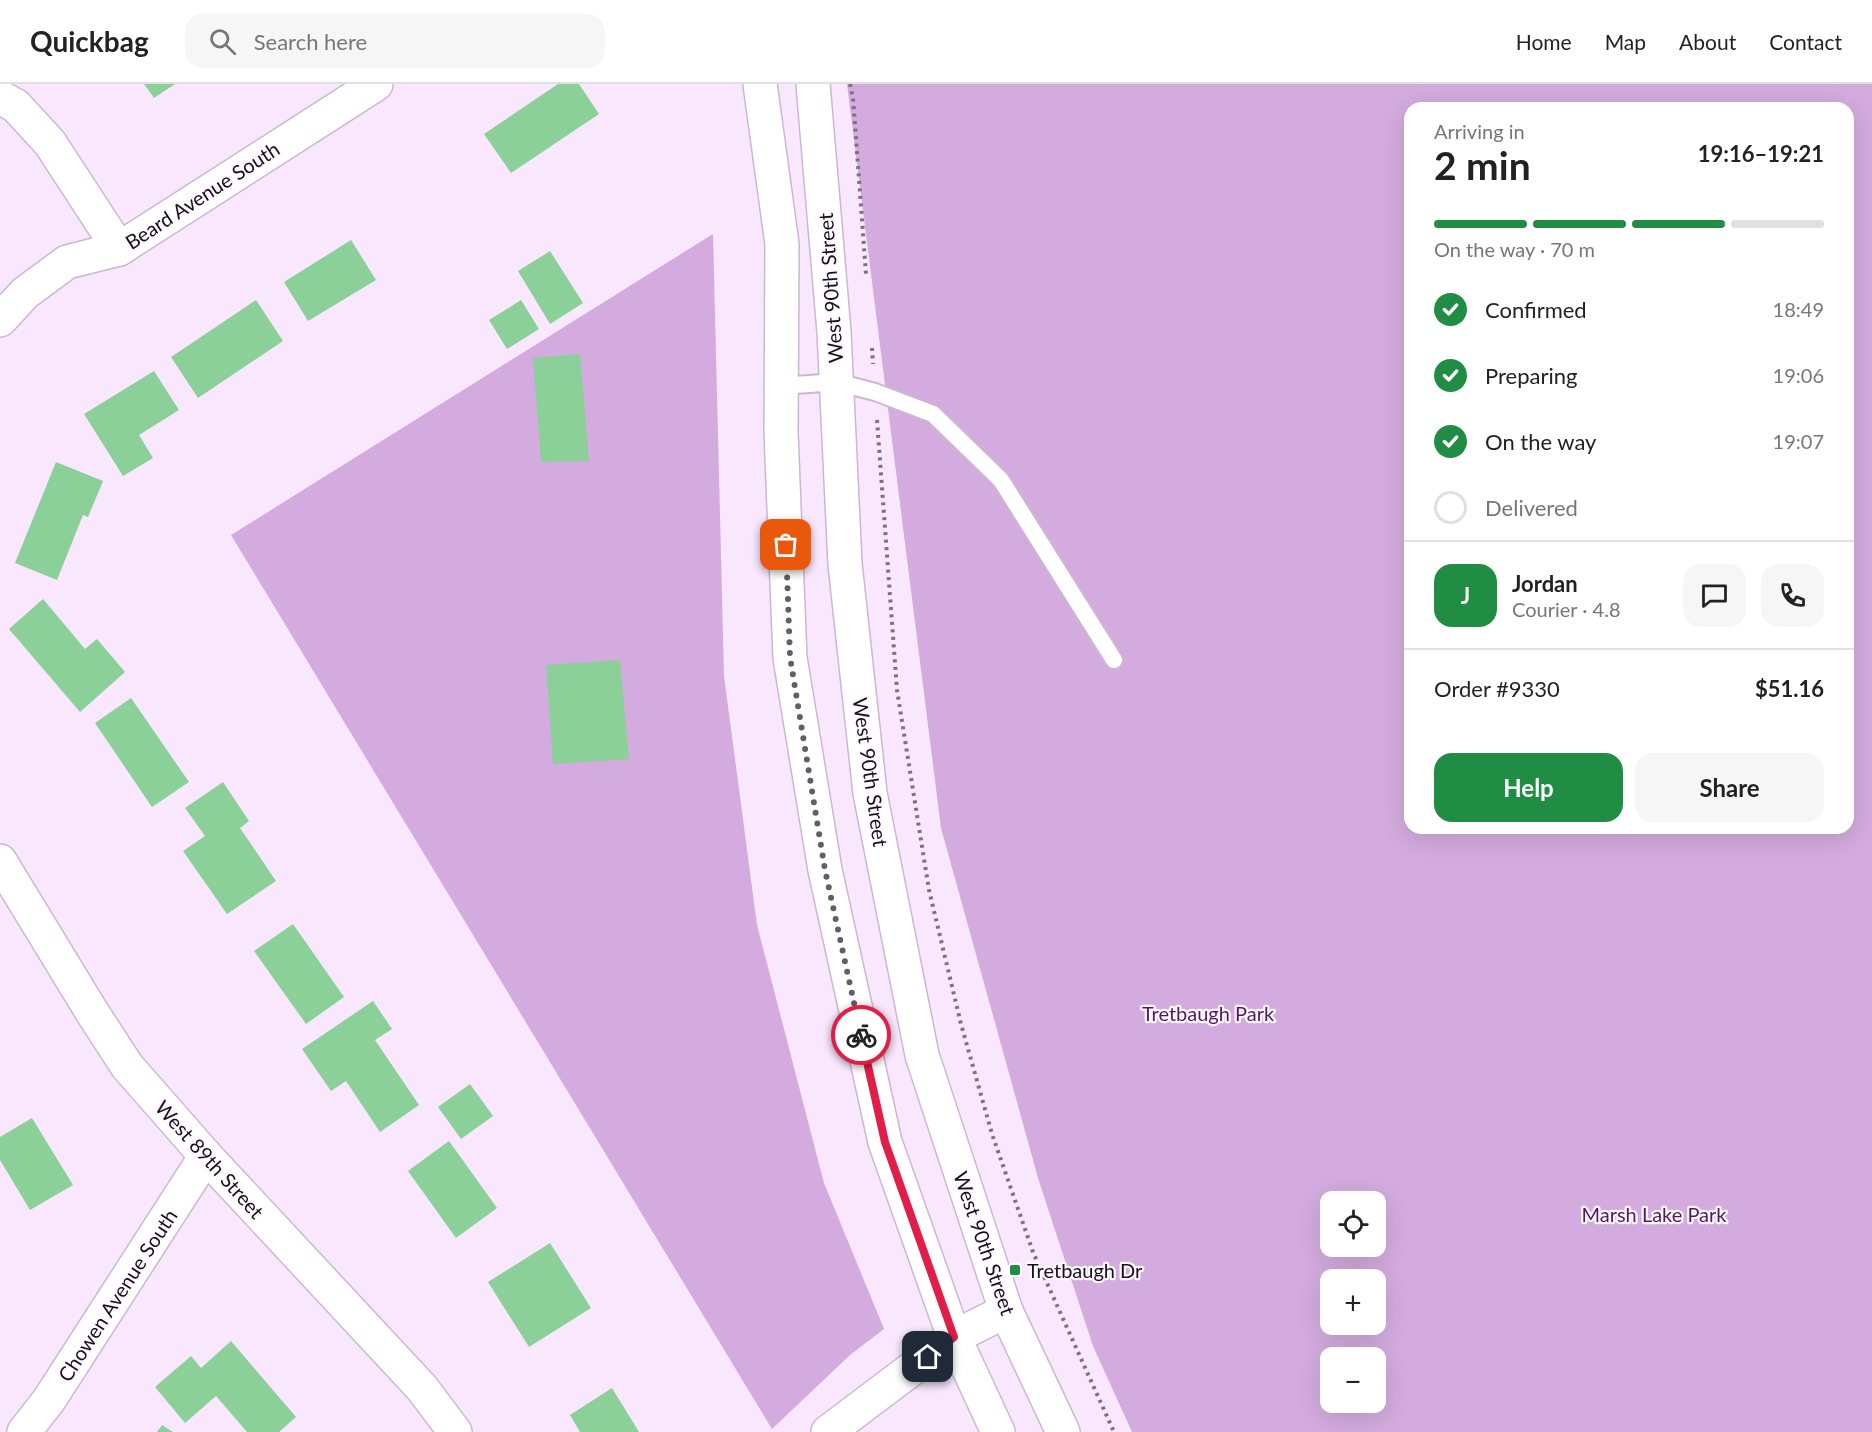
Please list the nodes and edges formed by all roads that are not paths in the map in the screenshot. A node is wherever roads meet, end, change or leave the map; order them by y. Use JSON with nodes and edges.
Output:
{"nodes":[{"id":1,"x":376,"y":84,"type":"edge"},
{"id":2,"x":760,"y":84,"type":"edge"},
{"id":3,"x":813,"y":84,"type":"edge"},
{"id":4,"x":0,"y":97,"type":"edge"},
{"id":5,"x":119,"y":249,"type":"junction"},
{"id":6,"x":0,"y":321,"type":"edge"},
{"id":7,"x":837,"y":382,"type":"junction"},
{"id":8,"x":781,"y":386,"type":"junction"},
{"id":9,"x":1114,"y":660,"type":"dead end"},
{"id":10,"x":0,"y":861,"type":"edge"},
{"id":11,"x":206,"y":1156,"type":"junction"},
{"id":12,"x":1006,"y":1311,"type":"junction"},
{"id":13,"x":954,"y":1337,"type":"junction"},
{"id":14,"x":24,"y":1432,"type":"edge"},
{"id":15,"x":455,"y":1432,"type":"edge"},
{"id":16,"x":828,"y":1432,"type":"edge"},
{"id":17,"x":998,"y":1432,"type":"edge"},
{"id":18,"x":1063,"y":1432,"type":"edge"}],
"edges":[{"from":1,"to":5,"type":"street","name":"Beard Avenue South"},
{"from":2,"to":8,"type":"street"},
{"from":3,"to":7,"type":"street","name":"West 90th Street"},
{"from":4,"to":5,"type":"street"},
{"from":5,"to":6,"type":"street","name":"Beard Avenue South"},
{"from":7,"to":8,"type":"lane"},
{"from":7,"to":9,"type":"lane"},
{"from":7,"to":12,"type":"street","name":"West 90th Street"},
{"from":8,"to":13,"type":"street"},
{"from":10,"to":11,"type":"street","name":"West 89th Street"},
{"from":11,"to":14,"type":"street","name":"Chowen Avenue South"},
{"from":11,"to":15,"type":"street","name":"West 89th Street"},
{"from":12,"to":13,"type":"street"},
{"from":12,"to":18,"type":"street","name":"West 90th Street"},
{"from":13,"to":16,"type":"street"},
{"from":13,"to":17,"type":"street"}]}
